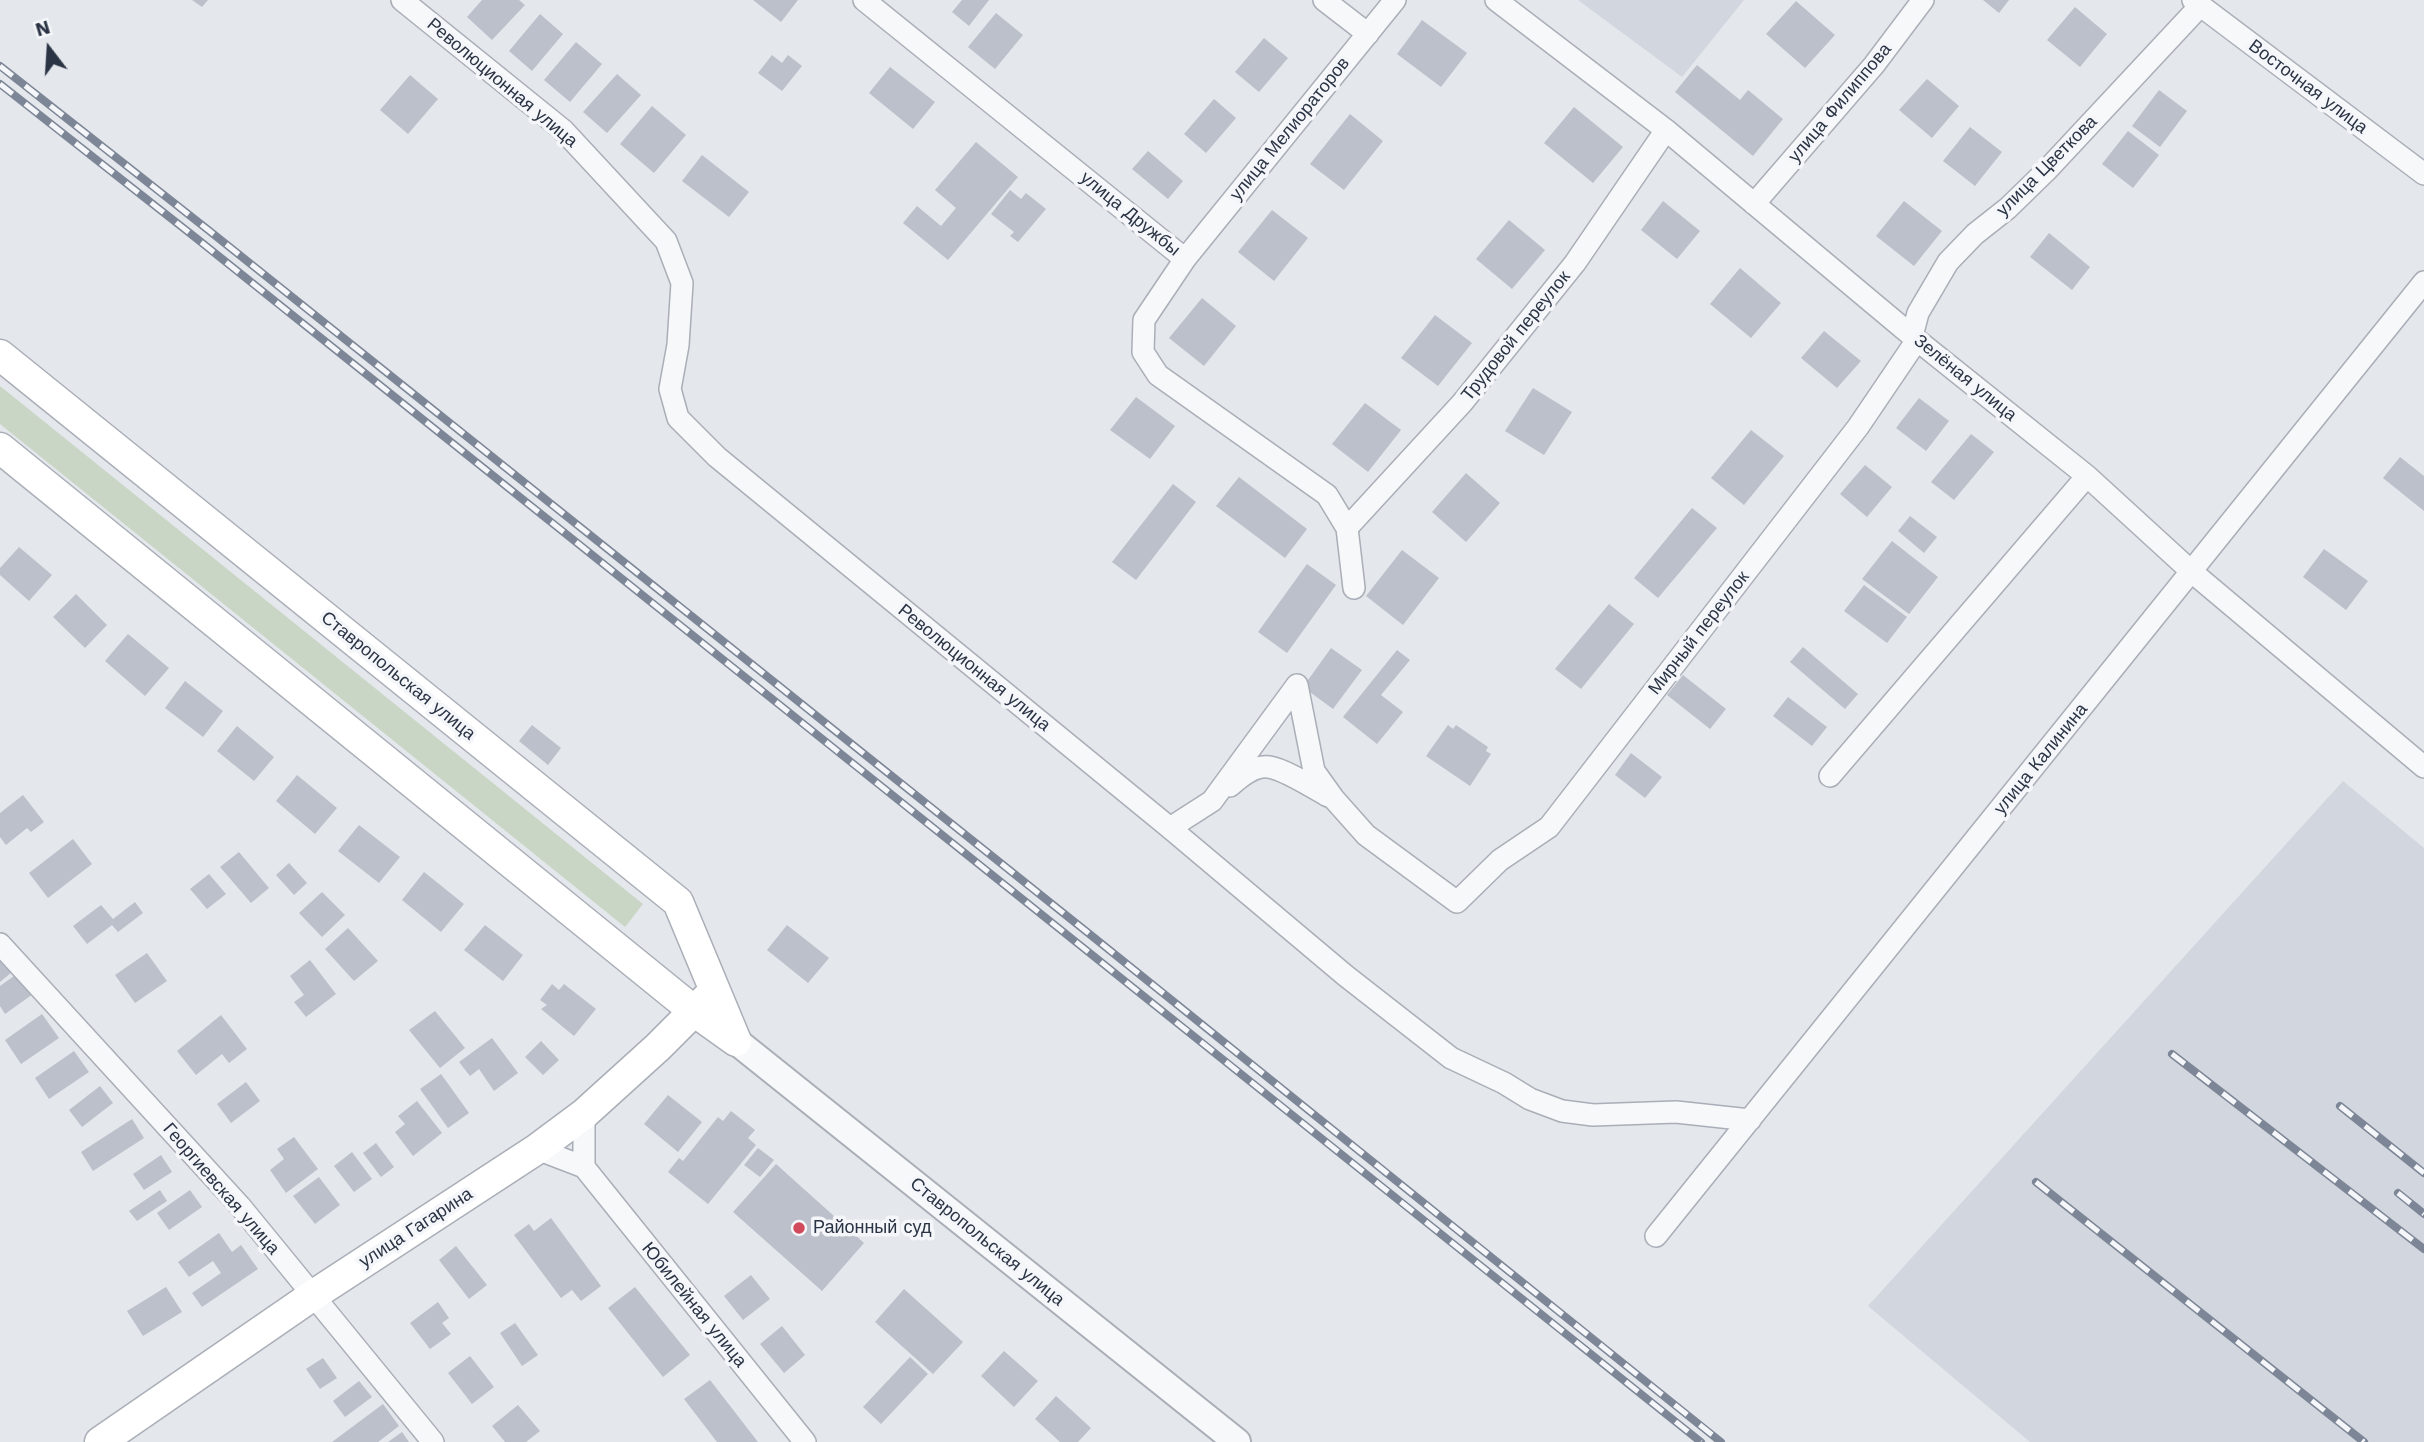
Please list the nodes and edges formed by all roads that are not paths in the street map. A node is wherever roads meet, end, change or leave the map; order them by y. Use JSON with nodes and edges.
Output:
{"nodes":[{"id":1,"x":402,"y":0,"type":"edge"},
{"id":2,"x":864,"y":0,"type":"edge"},
{"id":3,"x":1324,"y":0,"type":"edge"},
{"id":4,"x":1395,"y":0,"type":"edge"},
{"id":5,"x":1496,"y":0,"type":"edge"},
{"id":6,"x":1923,"y":0,"type":"edge"},
{"id":7,"x":2196,"y":3,"type":"edge"},
{"id":8,"x":1368,"y":34,"type":"junction"},
{"id":9,"x":1666,"y":130,"type":"junction"},
{"id":10,"x":2424,"y":174,"type":"edge"},
{"id":11,"x":1754,"y":204,"type":"junction"},
{"id":12,"x":1185,"y":259,"type":"junction"},
{"id":13,"x":2424,"y":282,"type":"edge"},
{"id":14,"x":1914,"y":338,"type":"junction"},
{"id":15,"x":0,"y":355,"type":"edge"},
{"id":16,"x":0,"y":448,"type":"edge"},
{"id":17,"x":2087,"y":476,"type":"junction"},
{"id":18,"x":1347,"y":528,"type":"junction"},
{"id":19,"x":2192,"y":572,"type":"junction"},
{"id":20,"x":1354,"y":588,"type":"dead end"},
{"id":21,"x":2424,"y":768,"type":"edge"},
{"id":22,"x":1830,"y":776,"type":"dead end"},
{"id":23,"x":1334,"y":799,"type":"junction"},
{"id":24,"x":1212,"y":801,"type":"junction"},
{"id":25,"x":1170,"y":828,"type":"junction"},
{"id":26,"x":0,"y":944,"type":"edge"},
{"id":27,"x":704,"y":1001,"type":"junction"},
{"id":28,"x":736,"y":1041,"type":"joint"},
{"id":29,"x":584,"y":1114,"type":"junction"},
{"id":30,"x":1750,"y":1120,"type":"junction"},
{"id":31,"x":537,"y":1149,"type":"junction"},
{"id":32,"x":584,"y":1167,"type":"junction"},
{"id":33,"x":1657,"y":1236,"type":"dead end"},
{"id":34,"x":312,"y":1296,"type":"junction"},
{"id":35,"x":100,"y":1442,"type":"edge"},
{"id":36,"x":433,"y":1442,"type":"edge"},
{"id":37,"x":805,"y":1442,"type":"edge"},
{"id":38,"x":1237,"y":1442,"type":"edge"}],
"edges":[{"from":1,"to":25,"type":"street","name":"Революционная улица"},
{"from":2,"to":12,"type":"street","name":"улица Дружбы"},
{"from":3,"to":8,"type":"street"},
{"from":4,"to":8,"type":"street","name":"улица Мелиораторов"},
{"from":5,"to":9,"type":"street","name":"Зелёная улица"},
{"from":6,"to":11,"type":"street","name":"улица Филиппова"},
{"from":7,"to":10,"type":"street","name":"Восточная улица"},
{"from":7,"to":14,"type":"street","name":"улица Цветкова"},
{"from":8,"to":12,"type":"street","name":"улица Мелиораторов"},
{"from":9,"to":11,"type":"street","name":"Зелёная улица"},
{"from":9,"to":18,"type":"street","name":"Трудовой переулок"},
{"from":11,"to":14,"type":"street","name":"Зелёная улица"},
{"from":12,"to":18,"type":"street","name":"улица Дружбы"},
{"from":13,"to":19,"type":"street","name":"улица Калинина"},
{"from":14,"to":17,"type":"street","name":"Зелёная улица"},
{"from":14,"to":23,"type":"street","name":"Мирный переулок"},
{"from":15,"to":27,"type":"main road","name":"Ставропольская улица"},
{"from":16,"to":27,"type":"main road","name":"Ставропольская улица"},
{"from":17,"to":19,"type":"street","name":"Зелёная улица"},
{"from":17,"to":22,"type":"street"},
{"from":18,"to":20,"type":"street","name":"улица Дружбы"},
{"from":19,"to":21,"type":"street","name":"Зелёная улица"},
{"from":19,"to":30,"type":"street","name":"улица Калинина"},
{"from":23,"to":24,"type":"street"},
{"from":23,"to":24,"type":"street"},
{"from":24,"to":25,"type":"street"},
{"from":25,"to":30,"type":"street","name":"Революционная улица"},
{"from":26,"to":34,"type":"street","name":"Георгиевская улица"},
{"from":27,"to":28,"type":"main road","name":"Ставропольская улица"},
{"from":27,"to":29,"type":"main road","name":"улица Гагарина"},
{"from":28,"to":38,"type":"street","name":"Ставропольская улица"},
{"from":29,"to":31,"type":"main road","name":"улица Гагарина"},
{"from":29,"to":32,"type":"street"},
{"from":30,"to":33,"type":"street","name":"улица Калинина"},
{"from":31,"to":32,"type":"street"},
{"from":31,"to":34,"type":"main road","name":"улица Гагарина"},
{"from":32,"to":37,"type":"street","name":"Юбилейная улица"},
{"from":34,"to":35,"type":"main road","name":"улица Гагарина"},
{"from":34,"to":36,"type":"street","name":"Георгиевская улица"}]}
